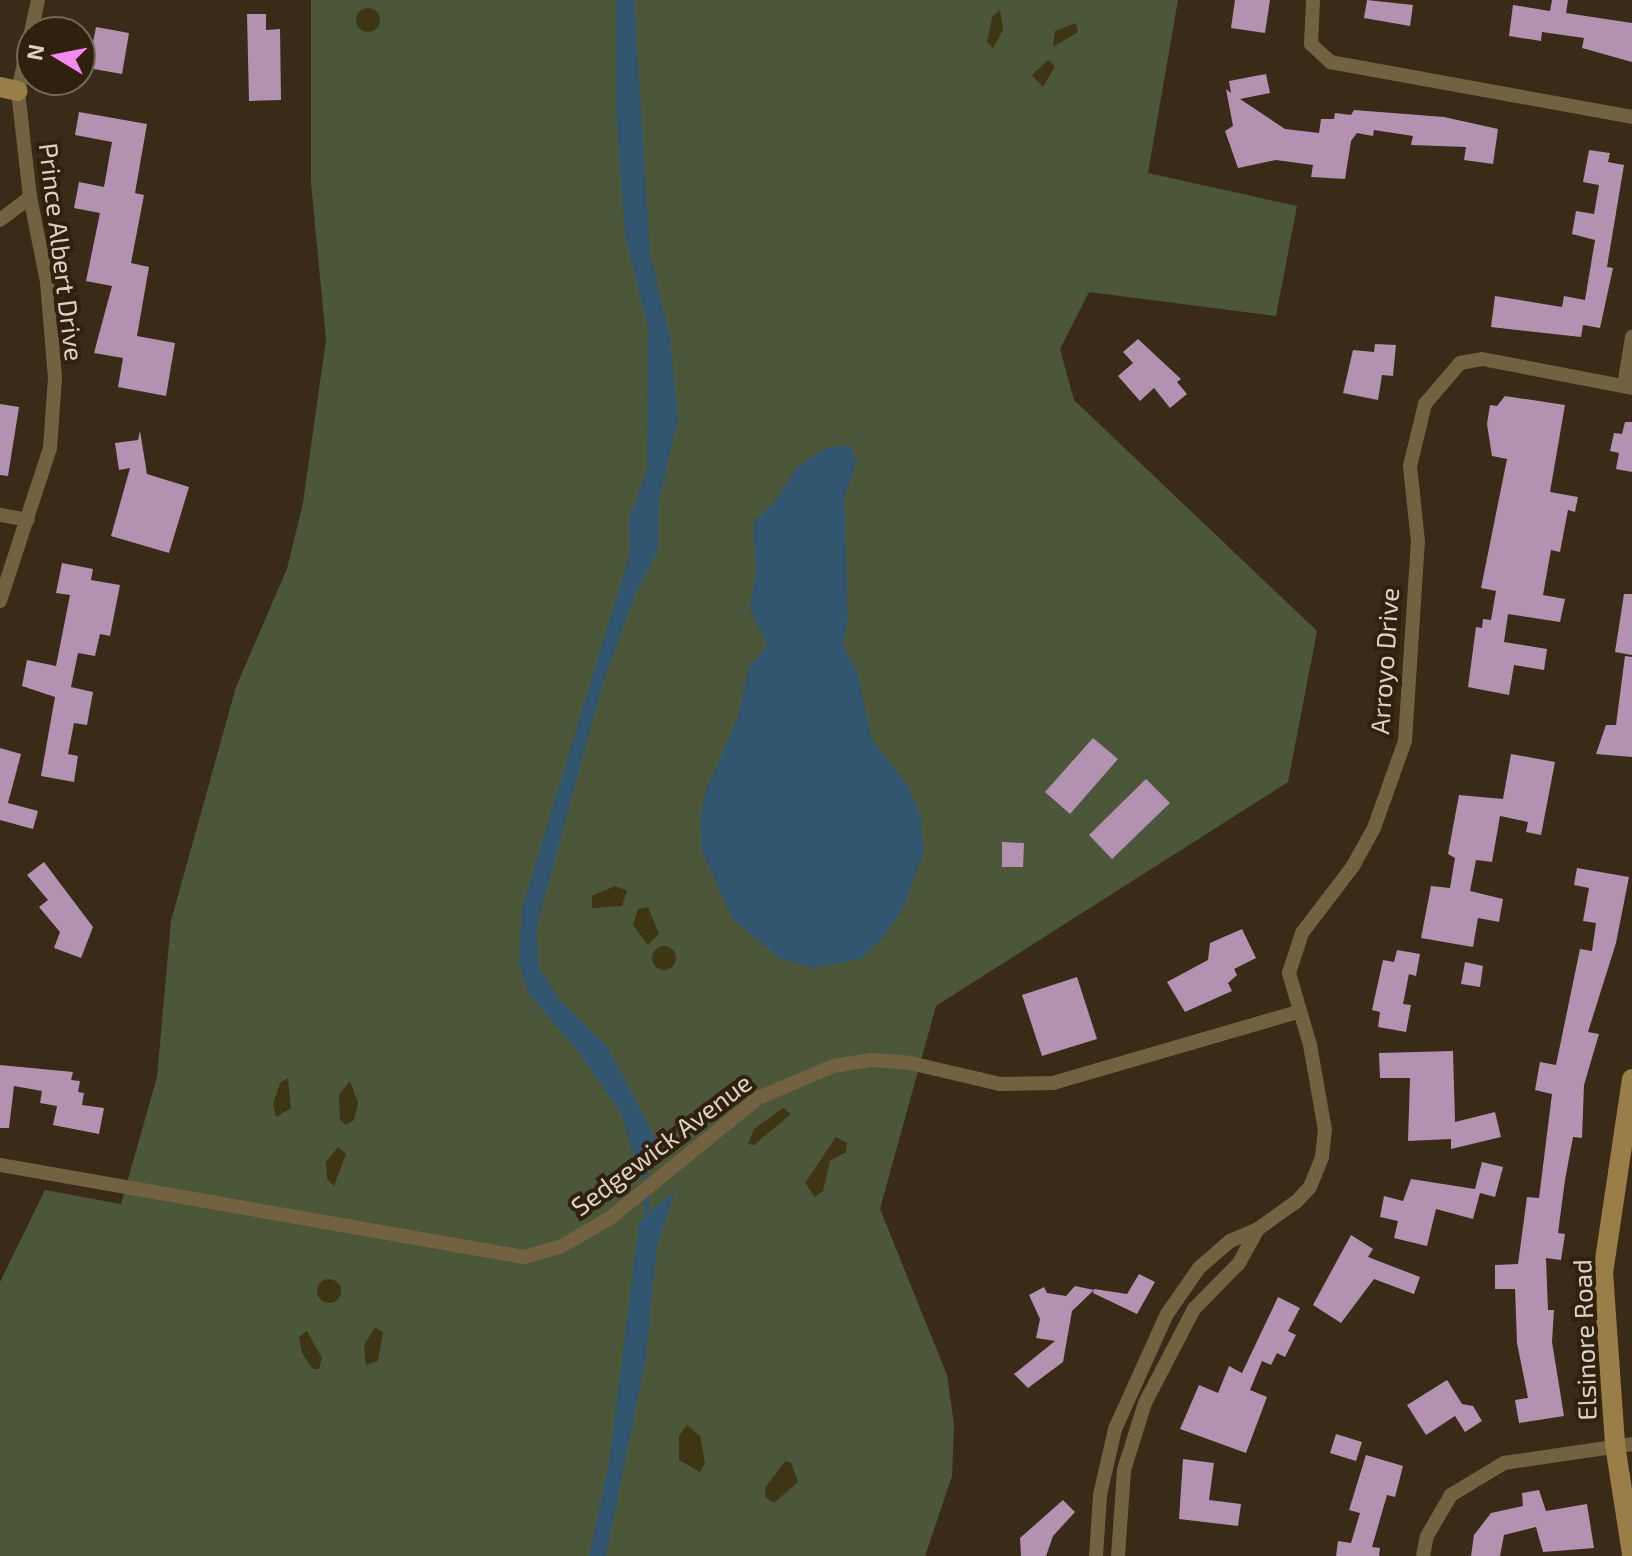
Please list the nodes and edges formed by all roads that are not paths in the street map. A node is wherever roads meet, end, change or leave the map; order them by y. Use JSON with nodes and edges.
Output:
{"nodes":[{"id":1,"x":38,"y":0,"type":"edge"},
{"id":2,"x":1313,"y":0,"type":"edge"},
{"id":3,"x":9,"y":89,"type":"edge"},
{"id":4,"x":1632,"y":117,"type":"edge"},
{"id":5,"x":30,"y":197,"type":"junction"},
{"id":6,"x":0,"y":220,"type":"edge"},
{"id":7,"x":1632,"y":337,"type":"edge"},
{"id":8,"x":1628,"y":387,"type":"edge"},
{"id":9,"x":0,"y":515,"type":"edge"},
{"id":10,"x":28,"y":520,"type":"junction"},
{"id":11,"x":0,"y":601,"type":"edge"},
{"id":12,"x":1298,"y":1012,"type":"junction"},
{"id":13,"x":1632,"y":1079,"type":"edge"},
{"id":14,"x":0,"y":1165,"type":"edge"},
{"id":15,"x":1258,"y":1229,"type":"junction"},
{"id":16,"x":1624,"y":1445,"type":"edge"},
{"id":17,"x":1632,"y":1553,"type":"edge"},
{"id":18,"x":1096,"y":1556,"type":"edge"},
{"id":19,"x":1118,"y":1556,"type":"edge"},
{"id":20,"x":1423,"y":1556,"type":"edge"}],
"edges":[{"from":1,"to":3,"type":"street","name":"Prince Albert Drive"},
{"from":2,"to":4,"type":"street"},
{"from":3,"to":5,"type":"street","name":"Prince Albert Drive"},
{"from":5,"to":6,"type":"street"},
{"from":5,"to":10,"type":"street","name":"Prince Albert Drive"},
{"from":7,"to":8,"type":"street","name":"Arroyo Drive"},
{"from":8,"to":12,"type":"street","name":"Arroyo Drive"},
{"from":9,"to":10,"type":"street"},
{"from":10,"to":11,"type":"street","name":"Prince Albert Drive"},
{"from":12,"to":14,"type":"street","name":"Sedgewick Avenue"},
{"from":12,"to":15,"type":"street","name":"Arroyo Drive"},
{"from":13,"to":16,"type":"street","name":"Elsinore Road"},
{"from":15,"to":18,"type":"street","name":"Arroyo Drive"},
{"from":15,"to":19,"type":"street","name":"Arroyo Drive"},
{"from":16,"to":17,"type":"street","name":"Elsinore Road"},
{"from":16,"to":20,"type":"street"}]}
